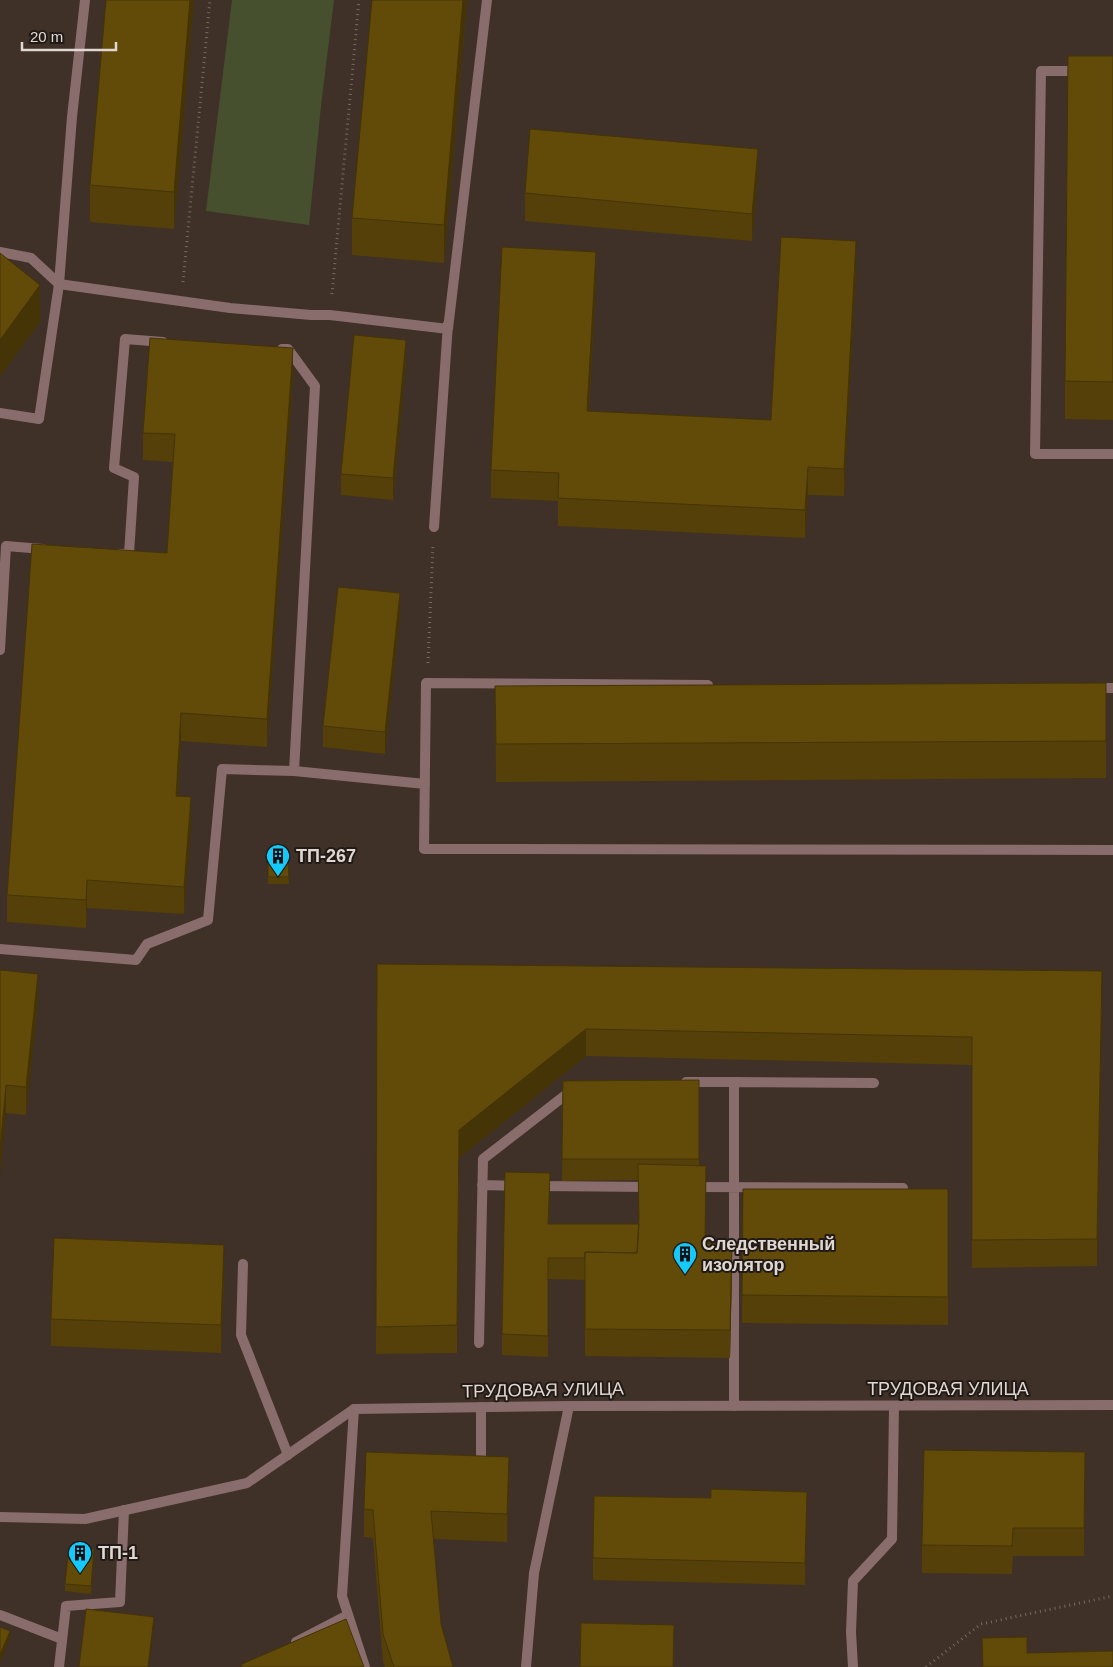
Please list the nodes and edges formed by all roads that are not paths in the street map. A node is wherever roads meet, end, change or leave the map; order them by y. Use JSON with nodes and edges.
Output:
{"nodes":[{"id":1,"x":85,"y":0,"type":"edge"},
{"id":2,"x":487,"y":0,"type":"edge"},
{"id":3,"x":1095,"y":71,"type":"edge"},
{"id":4,"x":0,"y":252,"type":"edge"},
{"id":5,"x":59,"y":284,"type":"junction"},
{"id":6,"x":448,"y":324,"type":"junction"},
{"id":7,"x":173,"y":342,"type":"edge"},
{"id":8,"x":269,"y":348,"type":"edge"},
{"id":9,"x":0,"y":413,"type":"edge"},
{"id":10,"x":1113,"y":454,"type":"edge"},
{"id":11,"x":434,"y":527,"type":"road end"},
{"id":12,"x":53,"y":549,"type":"edge"},
{"id":13,"x":110,"y":553,"type":"edge"},
{"id":14,"x":0,"y":650,"type":"edge"},
{"id":15,"x":715,"y":685,"type":"edge"},
{"id":16,"x":1083,"y":688,"type":"edge"},
{"id":17,"x":1113,"y":688,"type":"edge"},
{"id":18,"x":294,"y":771,"type":"junction"},
{"id":19,"x":425,"y":784,"type":"junction"},
{"id":20,"x":1113,"y":850,"type":"edge"},
{"id":21,"x":0,"y":949,"type":"edge"},
{"id":22,"x":583,"y":1082,"type":"edge"},
{"id":23,"x":678,"y":1082,"type":"edge"},
{"id":24,"x":734,"y":1082,"type":"junction"},
{"id":25,"x":874,"y":1083,"type":"dead end"},
{"id":26,"x":482,"y":1185,"type":"junction"},
{"id":27,"x":657,"y":1187,"type":"edge"},
{"id":28,"x":686,"y":1187,"type":"edge"},
{"id":29,"x":734,"y":1188,"type":"junction"},
{"id":30,"x":903,"y":1188,"type":"edge"},
{"id":31,"x":243,"y":1264,"type":"dead end"},
{"id":32,"x":479,"y":1343,"type":"dead end"},
{"id":33,"x":1113,"y":1405,"type":"edge"},
{"id":34,"x":569,"y":1406,"type":"junction"},
{"id":35,"x":734,"y":1406,"type":"junction"},
{"id":36,"x":894,"y":1406,"type":"junction"},
{"id":37,"x":480,"y":1407,"type":"junction"},
{"id":38,"x":354,"y":1409,"type":"junction"},
{"id":39,"x":288,"y":1455,"type":"junction"},
{"id":40,"x":471,"y":1468,"type":"edge"},
{"id":41,"x":124,"y":1510,"type":"junction"},
{"id":42,"x":0,"y":1517,"type":"edge"},
{"id":43,"x":0,"y":1615,"type":"edge"},
{"id":44,"x":348,"y":1615,"type":"junction"},
{"id":45,"x":62,"y":1639,"type":"junction"},
{"id":46,"x":288,"y":1645,"type":"edge"},
{"id":47,"x":59,"y":1667,"type":"edge"},
{"id":48,"x":365,"y":1667,"type":"edge"},
{"id":49,"x":526,"y":1667,"type":"edge"},
{"id":50,"x":853,"y":1667,"type":"edge"}],
"edges":[{"from":1,"to":5,"type":"street"},
{"from":2,"to":6,"type":"street"},
{"from":3,"to":10,"type":"street"},
{"from":4,"to":5,"type":"street"},
{"from":5,"to":6,"type":"street"},
{"from":5,"to":9,"type":"street"},
{"from":6,"to":11,"type":"street"},
{"from":7,"to":13,"type":"street"},
{"from":8,"to":18,"type":"street"},
{"from":12,"to":14,"type":"street"},
{"from":15,"to":19,"type":"street"},
{"from":16,"to":17,"type":"street"},
{"from":18,"to":19,"type":"street"},
{"from":18,"to":21,"type":"street"},
{"from":19,"to":20,"type":"street"},
{"from":22,"to":26,"type":"street"},
{"from":23,"to":24,"type":"street"},
{"from":24,"to":25,"type":"street"},
{"from":24,"to":29,"type":"street"},
{"from":26,"to":27,"type":"street"},
{"from":26,"to":32,"type":"street"},
{"from":28,"to":29,"type":"street"},
{"from":29,"to":30,"type":"street"},
{"from":29,"to":35,"type":"street"},
{"from":31,"to":39,"type":"street"},
{"from":33,"to":36,"type":"street","name":"ТРУДОВАЯ УЛИЦА"},
{"from":34,"to":35,"type":"street","name":"ТРУДОВАЯ УЛИЦА"},
{"from":34,"to":37,"type":"street","name":"ТРУДОВАЯ УЛИЦА"},
{"from":34,"to":49,"type":"street"},
{"from":35,"to":36,"type":"street","name":"ТРУДОВАЯ УЛИЦА"},
{"from":36,"to":50,"type":"street"},
{"from":37,"to":38,"type":"street","name":"ТРУДОВАЯ УЛИЦА"},
{"from":37,"to":40,"type":"street"},
{"from":38,"to":39,"type":"street"},
{"from":38,"to":44,"type":"street"},
{"from":39,"to":41,"type":"street"},
{"from":41,"to":42,"type":"street"},
{"from":41,"to":45,"type":"street"},
{"from":43,"to":45,"type":"street"},
{"from":44,"to":46,"type":"street"},
{"from":44,"to":48,"type":"street"},
{"from":45,"to":47,"type":"street"}]}
